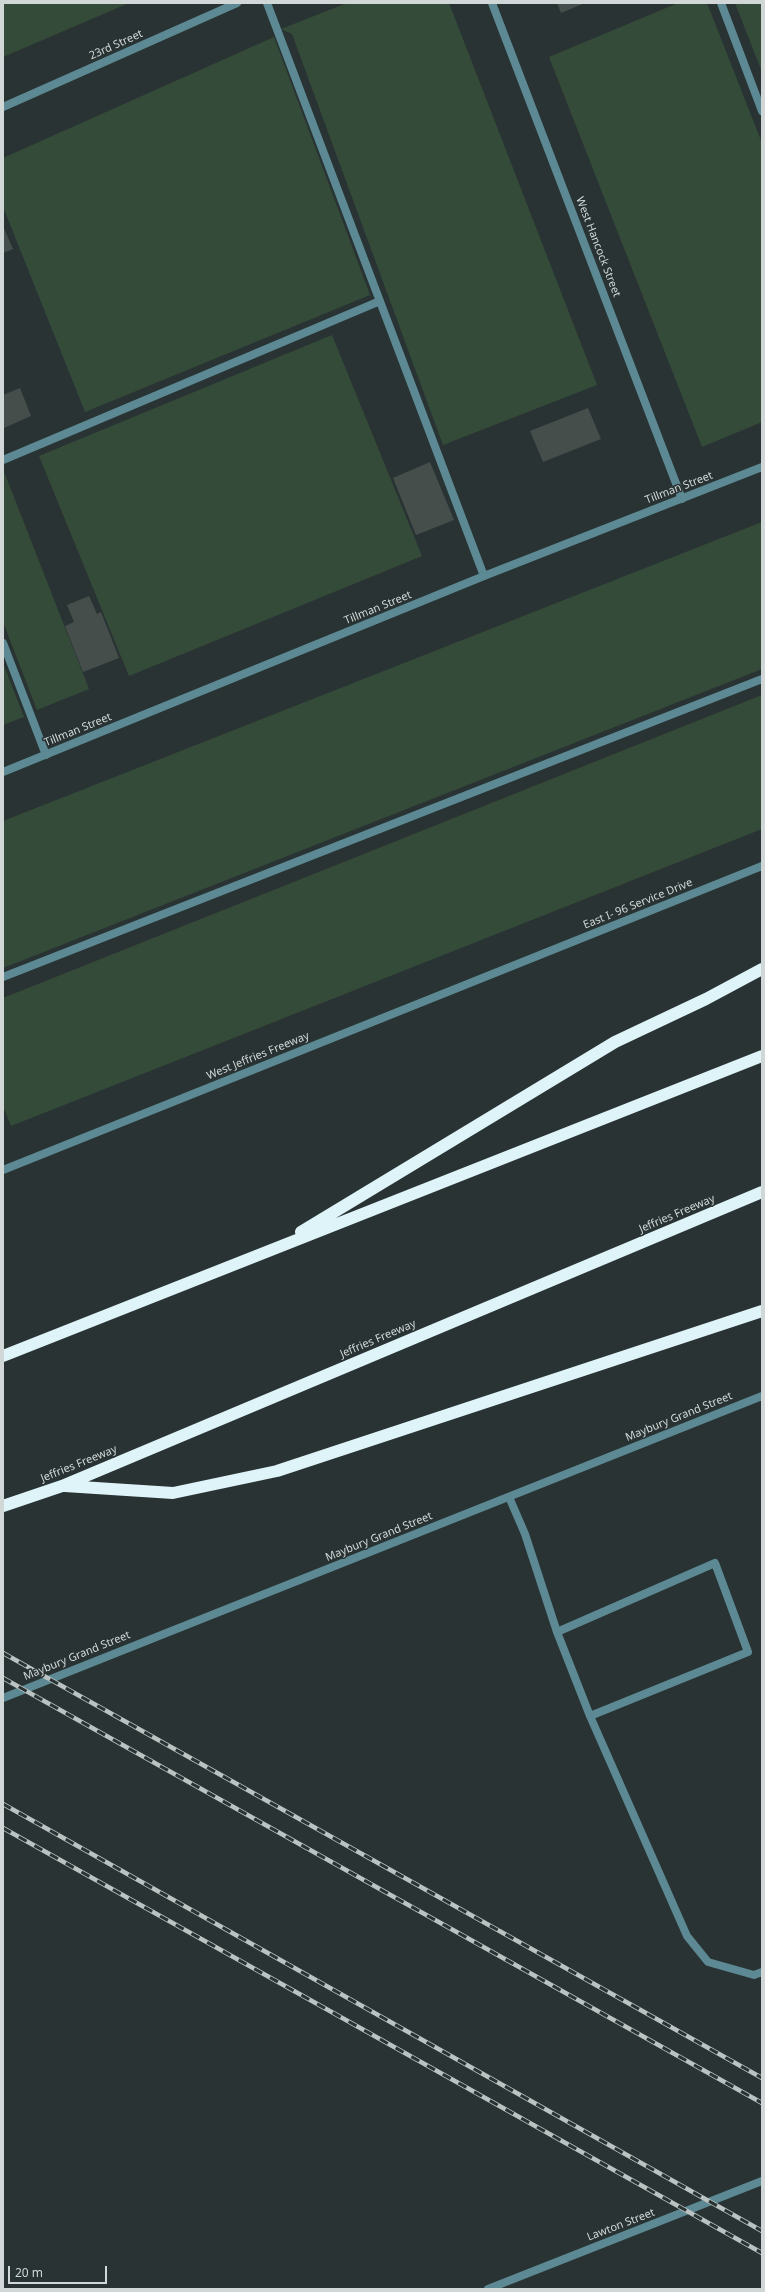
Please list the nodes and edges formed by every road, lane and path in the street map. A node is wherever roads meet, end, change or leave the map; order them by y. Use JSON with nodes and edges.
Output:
{"nodes":[{"id":1,"x":238,"y":3,"type":"edge"},
{"id":2,"x":267,"y":3,"type":"edge"},
{"id":3,"x":492,"y":3,"type":"edge"},
{"id":4,"x":721,"y":3,"type":"edge"},
{"id":5,"x":3,"y":107,"type":"edge"},
{"id":6,"x":762,"y":111,"type":"edge"},
{"id":7,"x":380,"y":301,"type":"junction"},
{"id":8,"x":3,"y":460,"type":"edge"},
{"id":9,"x":762,"y":467,"type":"edge"},
{"id":10,"x":682,"y":499,"type":"junction"},
{"id":11,"x":484,"y":576,"type":"junction"},
{"id":12,"x":3,"y":643,"type":"edge"},
{"id":13,"x":762,"y":680,"type":"edge"},
{"id":14,"x":46,"y":755,"type":"junction"},
{"id":15,"x":3,"y":772,"type":"edge"},
{"id":16,"x":762,"y":866,"type":"edge"},
{"id":17,"x":522,"y":961,"type":"joint"},
{"id":18,"x":762,"y":968,"type":"edge"},
{"id":19,"x":3,"y":977,"type":"edge"},
{"id":20,"x":762,"y":1056,"type":"edge"},
{"id":21,"x":3,"y":1170,"type":"edge"},
{"id":22,"x":762,"y":1192,"type":"edge"},
{"id":23,"x":271,"y":1250,"type":"junction"},
{"id":24,"x":762,"y":1310,"type":"edge"},
{"id":25,"x":3,"y":1356,"type":"edge"},
{"id":26,"x":762,"y":1396,"type":"edge"},
{"id":27,"x":62,"y":1486,"type":"junction"},
{"id":28,"x":510,"y":1497,"type":"junction"},
{"id":29,"x":3,"y":1506,"type":"edge"},
{"id":30,"x":557,"y":1632,"type":"junction"},
{"id":31,"x":3,"y":1698,"type":"edge"},
{"id":32,"x":590,"y":1716,"type":"junction"},
{"id":33,"x":762,"y":1972,"type":"edge"},
{"id":34,"x":762,"y":2181,"type":"edge"},
{"id":35,"x":488,"y":2289,"type":"edge"}],
"edges":[{"from":1,"to":5,"type":"street","name":"23rd Street"},
{"from":2,"to":7,"type":"street"},
{"from":3,"to":10,"type":"street","name":"West Hancock Street"},
{"from":4,"to":6,"type":"street"},
{"from":7,"to":8,"type":"street"},
{"from":7,"to":11,"type":"street"},
{"from":9,"to":10,"type":"street","name":"Tillman Street"},
{"from":10,"to":11,"type":"street","name":"Tillman Street"},
{"from":11,"to":14,"type":"street","name":"Tillman Street"},
{"from":12,"to":14,"type":"street"},
{"from":13,"to":19,"type":"street"},
{"from":14,"to":15,"type":"street","name":"Tillman Street"},
{"from":16,"to":17,"type":"street","name":"East I- 96 Service Drive"},
{"from":17,"to":21,"type":"street","name":"West Jeffries Freeway"},
{"from":18,"to":23,"type":"highway"},
{"from":20,"to":23,"type":"highway"},
{"from":22,"to":27,"type":"highway","name":"Jeffries Freeway"},
{"from":23,"to":25,"type":"highway"},
{"from":24,"to":27,"type":"highway"},
{"from":26,"to":28,"type":"street","name":"Maybury Grand Street"},
{"from":27,"to":29,"type":"highway","name":"Jeffries Freeway"},
{"from":28,"to":30,"type":"street"},
{"from":28,"to":31,"type":"street","name":"Maybury Grand Street"},
{"from":30,"to":32,"type":"street"},
{"from":30,"to":32,"type":"street"},
{"from":32,"to":33,"type":"street"},
{"from":34,"to":35,"type":"street","name":"Lawton Street"}]}
